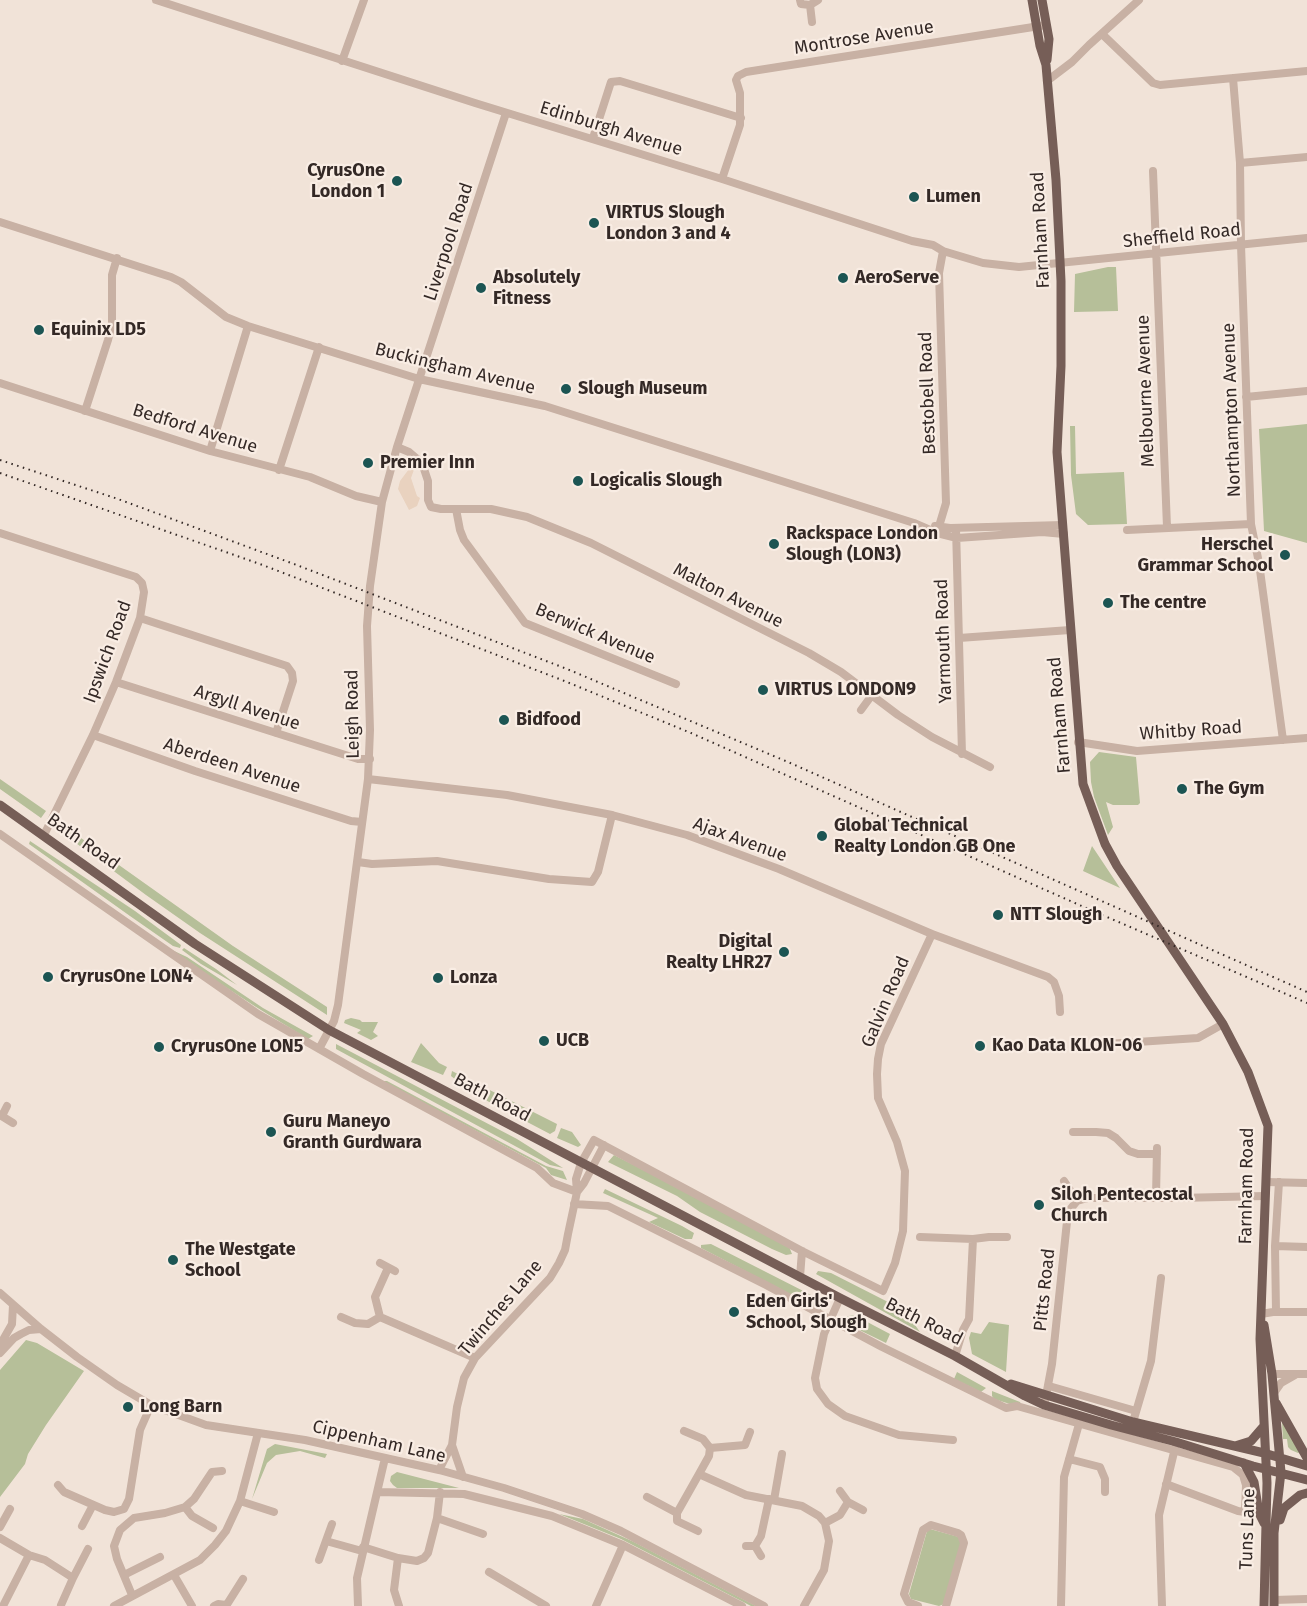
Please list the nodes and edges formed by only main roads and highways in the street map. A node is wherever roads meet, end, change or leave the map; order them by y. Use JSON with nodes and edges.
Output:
{"nodes":[{"id":1,"x":1032,"y":0,"type":"edge"},
{"id":2,"x":1042,"y":0,"type":"edge"},
{"id":3,"x":1042,"y":26,"type":"junction"},
{"id":4,"x":0,"y":805,"type":"edge"},
{"id":5,"x":1261,"y":1314,"type":"junction"},
{"id":6,"x":1047,"y":1396,"type":"junction"},
{"id":7,"x":1274,"y":1397,"type":"junction"},
{"id":8,"x":1264,"y":1426,"type":"junction"},
{"id":9,"x":1224,"y":1444,"type":"junction"},
{"id":10,"x":1264,"y":1453,"type":"junction"},
{"id":11,"x":1279,"y":1457,"type":"junction"},
{"id":12,"x":1307,"y":1458,"type":"edge"},
{"id":13,"x":1244,"y":1464,"type":"junction"},
{"id":14,"x":1307,"y":1466,"type":"edge"},
{"id":15,"x":1266,"y":1469,"type":"junction"},
{"id":16,"x":1281,"y":1472,"type":"junction"},
{"id":17,"x":1307,"y":1480,"type":"edge"},
{"id":18,"x":1307,"y":1493,"type":"edge"},
{"id":19,"x":1265,"y":1527,"type":"junction"},
{"id":20,"x":1274,"y":1533,"type":"junction"},
{"id":21,"x":1274,"y":1603,"type":"edge"},
{"id":22,"x":1264,"y":1606,"type":"edge"}],
"edges":[{"from":1,"to":3,"type":"main road","name":"Farnham Road"},
{"from":2,"to":3,"type":"main road","name":"Farnham Road"},
{"from":3,"to":5,"type":"main road","name":"Farnham Road"},
{"from":4,"to":6,"type":"main road","name":"Bath Road"},
{"from":5,"to":7,"type":"main road","name":"Farnham Road"},
{"from":5,"to":8,"type":"main road","name":"Farnham Road"},
{"from":6,"to":9,"type":"main road","name":"Bath Road"},
{"from":6,"to":13,"type":"main road","name":"Bath Road"},
{"from":7,"to":11,"type":"main road","name":"Farnham Road"},
{"from":7,"to":12,"type":"main road"},
{"from":8,"to":9,"type":"main road"},
{"from":8,"to":10,"type":"main road","name":"Farnham Road"},
{"from":9,"to":10,"type":"main road","name":"Bath Road"},
{"from":10,"to":11,"type":"main road","name":"Bath Road"},
{"from":10,"to":15,"type":"main road","name":"Tuns Lane"},
{"from":11,"to":14,"type":"main road","name":"Bath Road"},
{"from":11,"to":16,"type":"main road","name":"Tuns Lane"},
{"from":13,"to":15,"type":"main road","name":"Bath Road"},
{"from":13,"to":19,"type":"main road"},
{"from":15,"to":16,"type":"main road","name":"Bath Road"},
{"from":15,"to":19,"type":"main road","name":"Tuns Lane"},
{"from":16,"to":17,"type":"main road","name":"Bath Road"},
{"from":16,"to":20,"type":"main road","name":"Tuns Lane"},
{"from":18,"to":20,"type":"main road"},
{"from":19,"to":22,"type":"main road","name":"Tuns Lane"},
{"from":20,"to":21,"type":"main road","name":"Tuns Lane"}]}
